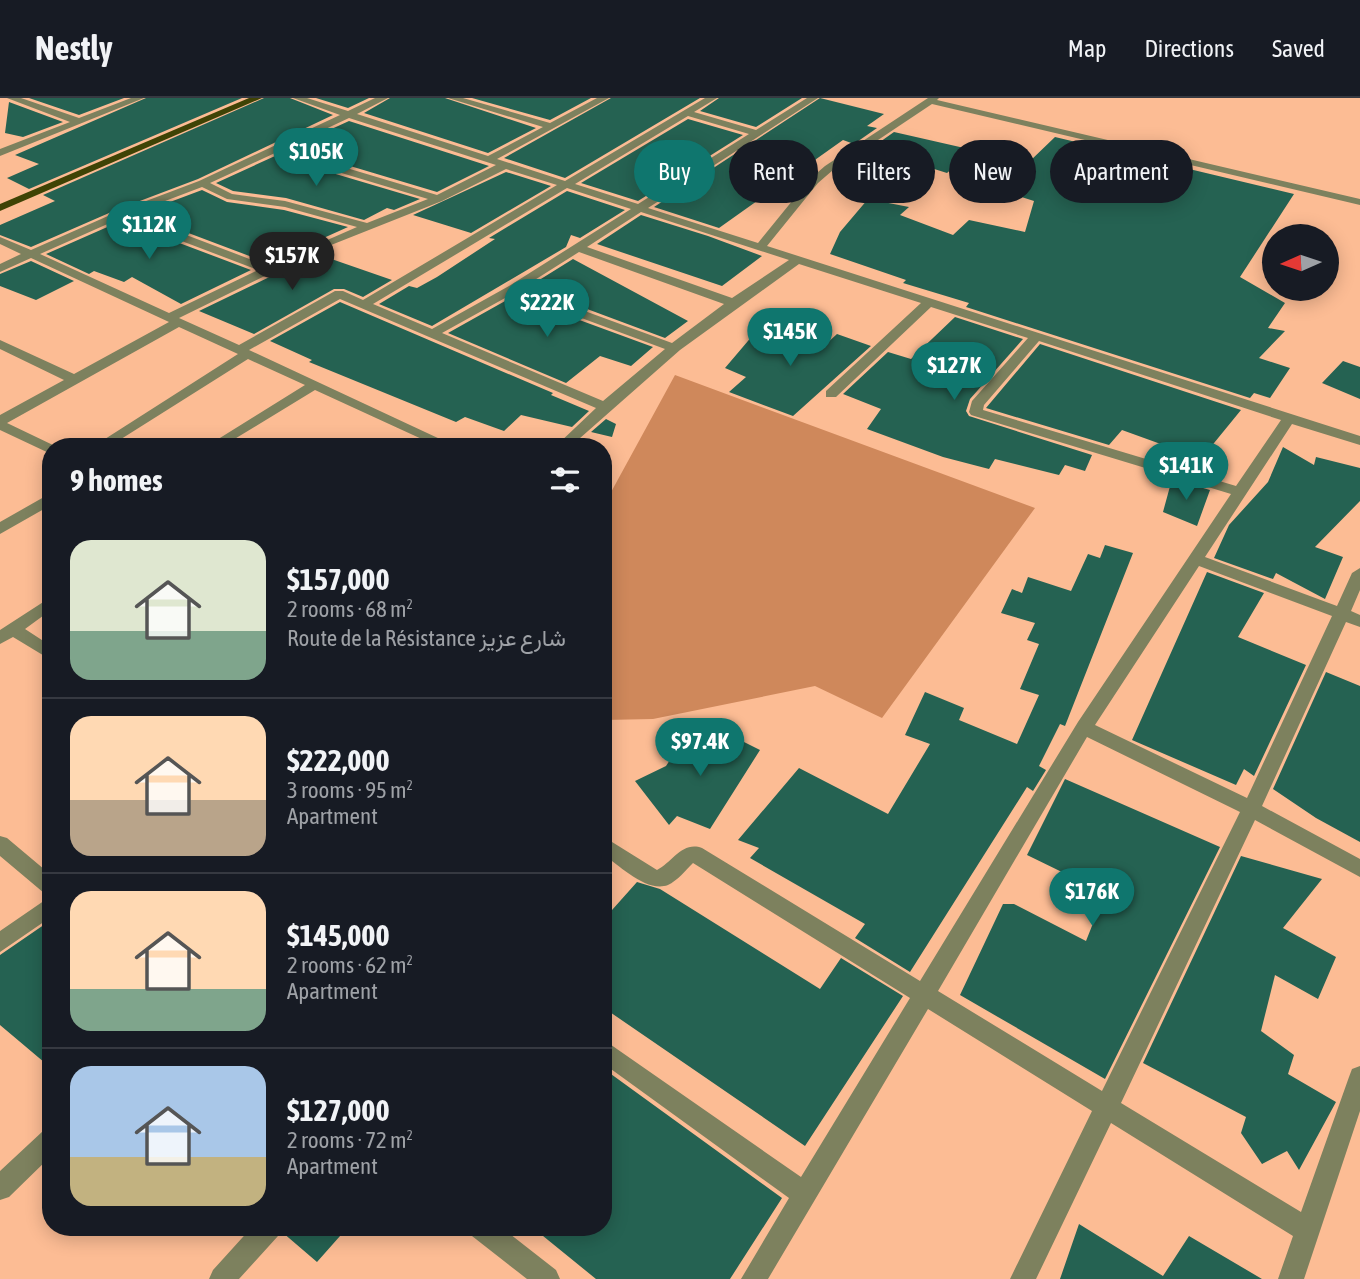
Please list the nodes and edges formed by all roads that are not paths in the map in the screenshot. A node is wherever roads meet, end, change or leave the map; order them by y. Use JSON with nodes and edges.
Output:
{"nodes":[{"id":1,"x":12,"y":98,"type":"edge"},
{"id":2,"x":139,"y":98,"type":"edge"},
{"id":3,"x":257,"y":98,"type":"edge"},
{"id":4,"x":298,"y":98,"type":"edge"},
{"id":5,"x":383,"y":98,"type":"edge"},
{"id":6,"x":453,"y":98,"type":"edge"},
{"id":7,"x":604,"y":98,"type":"edge"},
{"id":8,"x":712,"y":98,"type":"edge"},
{"id":9,"x":813,"y":98,"type":"edge"},
{"id":10,"x":927,"y":99,"type":"edge"},
{"id":11,"x":686,"y":113,"type":"junction"},
{"id":12,"x":349,"y":114,"type":"junction"},
{"id":13,"x":80,"y":122,"type":"junction"},
{"id":14,"x":551,"y":126,"type":"junction"},
{"id":15,"x":756,"y":133,"type":"junction"},
{"id":16,"x":273,"y":149,"type":"junction"},
{"id":17,"x":0,"y":153,"type":"edge"},
{"id":18,"x":490,"y":159,"type":"junction"},
{"id":19,"x":505,"y":165,"type":"junction"},
{"id":20,"x":203,"y":183,"type":"junction"},
{"id":21,"x":564,"y":184,"type":"junction"},
{"id":22,"x":439,"y":199,"type":"junction"},
{"id":23,"x":1360,"y":202,"type":"edge"},
{"id":24,"x":0,"y":208,"type":"edge"},
{"id":25,"x":640,"y":208,"type":"junction"},
{"id":26,"x":121,"y":214,"type":"junction"},
{"id":27,"x":368,"y":227,"type":"junction"},
{"id":28,"x":0,"y":240,"type":"edge"},
{"id":29,"x":761,"y":246,"type":"junction"},
{"id":30,"x":578,"y":247,"type":"junction"},
{"id":31,"x":30,"y":254,"type":"junction"},
{"id":32,"x":797,"y":260,"type":"junction"},
{"id":33,"x":0,"y":268,"type":"edge"},
{"id":34,"x":268,"y":270,"type":"junction"},
{"id":35,"x":513,"y":289,"type":"junction"},
{"id":36,"x":731,"y":302,"type":"junction"},
{"id":37,"x":929,"y":302,"type":"junction"},
{"id":38,"x":363,"y":305,"type":"junction"},
{"id":39,"x":173,"y":320,"type":"junction"},
{"id":40,"x":432,"y":334,"type":"junction"},
{"id":41,"x":1036,"y":337,"type":"junction"},
{"id":42,"x":0,"y":344,"type":"edge"},
{"id":43,"x":672,"y":347,"type":"junction"},
{"id":44,"x":243,"y":352,"type":"junction"},
{"id":45,"x":75,"y":380,"type":"junction"},
{"id":46,"x":314,"y":385,"type":"junction"},
{"id":47,"x":831,"y":394,"type":"dead end"},
{"id":48,"x":605,"y":407,"type":"junction"},
{"id":49,"x":1289,"y":418,"type":"junction"},
{"id":50,"x":0,"y":423,"type":"edge"},
{"id":51,"x":113,"y":438,"type":"edge"},
{"id":52,"x":227,"y":438,"type":"edge"},
{"id":53,"x":430,"y":438,"type":"edge"},
{"id":54,"x":572,"y":438,"type":"edge"},
{"id":55,"x":1360,"y":441,"type":"edge"},
{"id":56,"x":42,"y":445,"type":"edge"},
{"id":57,"x":1239,"y":492,"type":"junction"},
{"id":58,"x":42,"y":503,"type":"edge"},
{"id":59,"x":0,"y":529,"type":"edge"},
{"id":60,"x":1196,"y":559,"type":"junction"},
{"id":61,"x":1360,"y":573,"type":"edge"},
{"id":62,"x":42,"y":608,"type":"edge"},
{"id":63,"x":1350,"y":617,"type":"edge"},
{"id":64,"x":7,"y":634,"type":"edge"},
{"id":65,"x":42,"y":650,"type":"edge"},
{"id":66,"x":1084,"y":727,"type":"junction"},
{"id":67,"x":1251,"y":810,"type":"junction"},
{"id":68,"x":0,"y":844,"type":"edge"},
{"id":69,"x":612,"y":850,"type":"edge"},
{"id":70,"x":1360,"y":869,"type":"edge"},
{"id":71,"x":42,"y":879,"type":"edge"},
{"id":72,"x":42,"y":912,"type":"edge"},
{"id":73,"x":0,"y":943,"type":"edge"},
{"id":74,"x":926,"y":995,"type":"junction"},
{"id":75,"x":612,"y":1057,"type":"edge"},
{"id":76,"x":1360,"y":1077,"type":"edge"},
{"id":77,"x":1107,"y":1106,"type":"junction"},
{"id":78,"x":42,"y":1148,"type":"edge"},
{"id":79,"x":0,"y":1188,"type":"edge"},
{"id":80,"x":806,"y":1195,"type":"junction"},
{"id":81,"x":1307,"y":1230,"type":"junction"},
{"id":82,"x":261,"y":1236,"type":"edge"},
{"id":83,"x":492,"y":1236,"type":"edge"},
{"id":84,"x":222,"y":1279,"type":"edge"},
{"id":85,"x":547,"y":1279,"type":"edge"},
{"id":86,"x":754,"y":1279,"type":"edge"},
{"id":87,"x":1023,"y":1279,"type":"edge"},
{"id":88,"x":1291,"y":1279,"type":"edge"}],
"edges":[{"from":1,"to":13,"type":"street"},
{"from":2,"to":13,"type":"street"},
{"from":3,"to":24,"type":"main road"},
{"from":4,"to":12,"type":"street"},
{"from":5,"to":12,"type":"street"},
{"from":6,"to":14,"type":"street"},
{"from":7,"to":14,"type":"street"},
{"from":8,"to":11,"type":"street"},
{"from":9,"to":15,"type":"street"},
{"from":10,"to":23,"type":"street"},
{"from":10,"to":29,"type":"street"},
{"from":11,"to":15,"type":"street"},
{"from":11,"to":21,"type":"street"},
{"from":12,"to":16,"type":"street"},
{"from":12,"to":18,"type":"street"},
{"from":13,"to":17,"type":"street"},
{"from":14,"to":18,"type":"street"},
{"from":15,"to":25,"type":"street"},
{"from":16,"to":20,"type":"street"},
{"from":16,"to":22,"type":"street"},
{"from":18,"to":19,"type":"street"},
{"from":19,"to":21,"type":"street"},
{"from":19,"to":22,"type":"street"},
{"from":20,"to":26,"type":"street"},
{"from":20,"to":27,"type":"street"},
{"from":21,"to":25,"type":"street"},
{"from":21,"to":38,"type":"street"},
{"from":22,"to":27,"type":"street"},
{"from":25,"to":29,"type":"street"},
{"from":25,"to":30,"type":"street"},
{"from":26,"to":31,"type":"street"},
{"from":26,"to":34,"type":"street"},
{"from":27,"to":34,"type":"street"},
{"from":28,"to":31,"type":"street"},
{"from":29,"to":32,"type":"street"},
{"from":30,"to":35,"type":"street"},
{"from":30,"to":36,"type":"street"},
{"from":31,"to":33,"type":"street"},
{"from":31,"to":39,"type":"street"},
{"from":32,"to":36,"type":"street"},
{"from":32,"to":37,"type":"street"},
{"from":34,"to":39,"type":"street"},
{"from":35,"to":40,"type":"street"},
{"from":35,"to":43,"type":"street"},
{"from":36,"to":43,"type":"street"},
{"from":37,"to":41,"type":"street"},
{"from":37,"to":47,"type":"street"},
{"from":38,"to":40,"type":"street"},
{"from":38,"to":44,"type":"street"},
{"from":39,"to":44,"type":"street"},
{"from":39,"to":45,"type":"street"},
{"from":40,"to":48,"type":"street"},
{"from":41,"to":49,"type":"street"},
{"from":41,"to":57,"type":"street"},
{"from":42,"to":45,"type":"street"},
{"from":43,"to":48,"type":"street"},
{"from":44,"to":46,"type":"street"},
{"from":44,"to":51,"type":"street"},
{"from":45,"to":50,"type":"street"},
{"from":46,"to":52,"type":"street"},
{"from":46,"to":53,"type":"street"},
{"from":48,"to":54,"type":"street"},
{"from":49,"to":55,"type":"street"},
{"from":49,"to":57,"type":"street"},
{"from":50,"to":56,"type":"street"},
{"from":57,"to":60,"type":"street"},
{"from":58,"to":59,"type":"street"},
{"from":60,"to":63,"type":"street"},
{"from":60,"to":66,"type":"street"},
{"from":61,"to":63,"type":"street"},
{"from":62,"to":64,"type":"street"},
{"from":63,"to":67,"type":"street"},
{"from":64,"to":65,"type":"street"},
{"from":66,"to":67,"type":"street"},
{"from":66,"to":74,"type":"street"},
{"from":67,"to":70,"type":"street"},
{"from":67,"to":77,"type":"street"},
{"from":68,"to":71,"type":"street"},
{"from":69,"to":74,"type":"street"},
{"from":72,"to":73,"type":"street"},
{"from":74,"to":77,"type":"street"},
{"from":74,"to":80,"type":"street"},
{"from":75,"to":80,"type":"street"},
{"from":76,"to":81,"type":"street"},
{"from":77,"to":81,"type":"street"},
{"from":77,"to":87,"type":"street"},
{"from":78,"to":79,"type":"street"},
{"from":80,"to":86,"type":"street"},
{"from":81,"to":88,"type":"street"},
{"from":82,"to":84,"type":"street"},
{"from":83,"to":85,"type":"street"}]}
